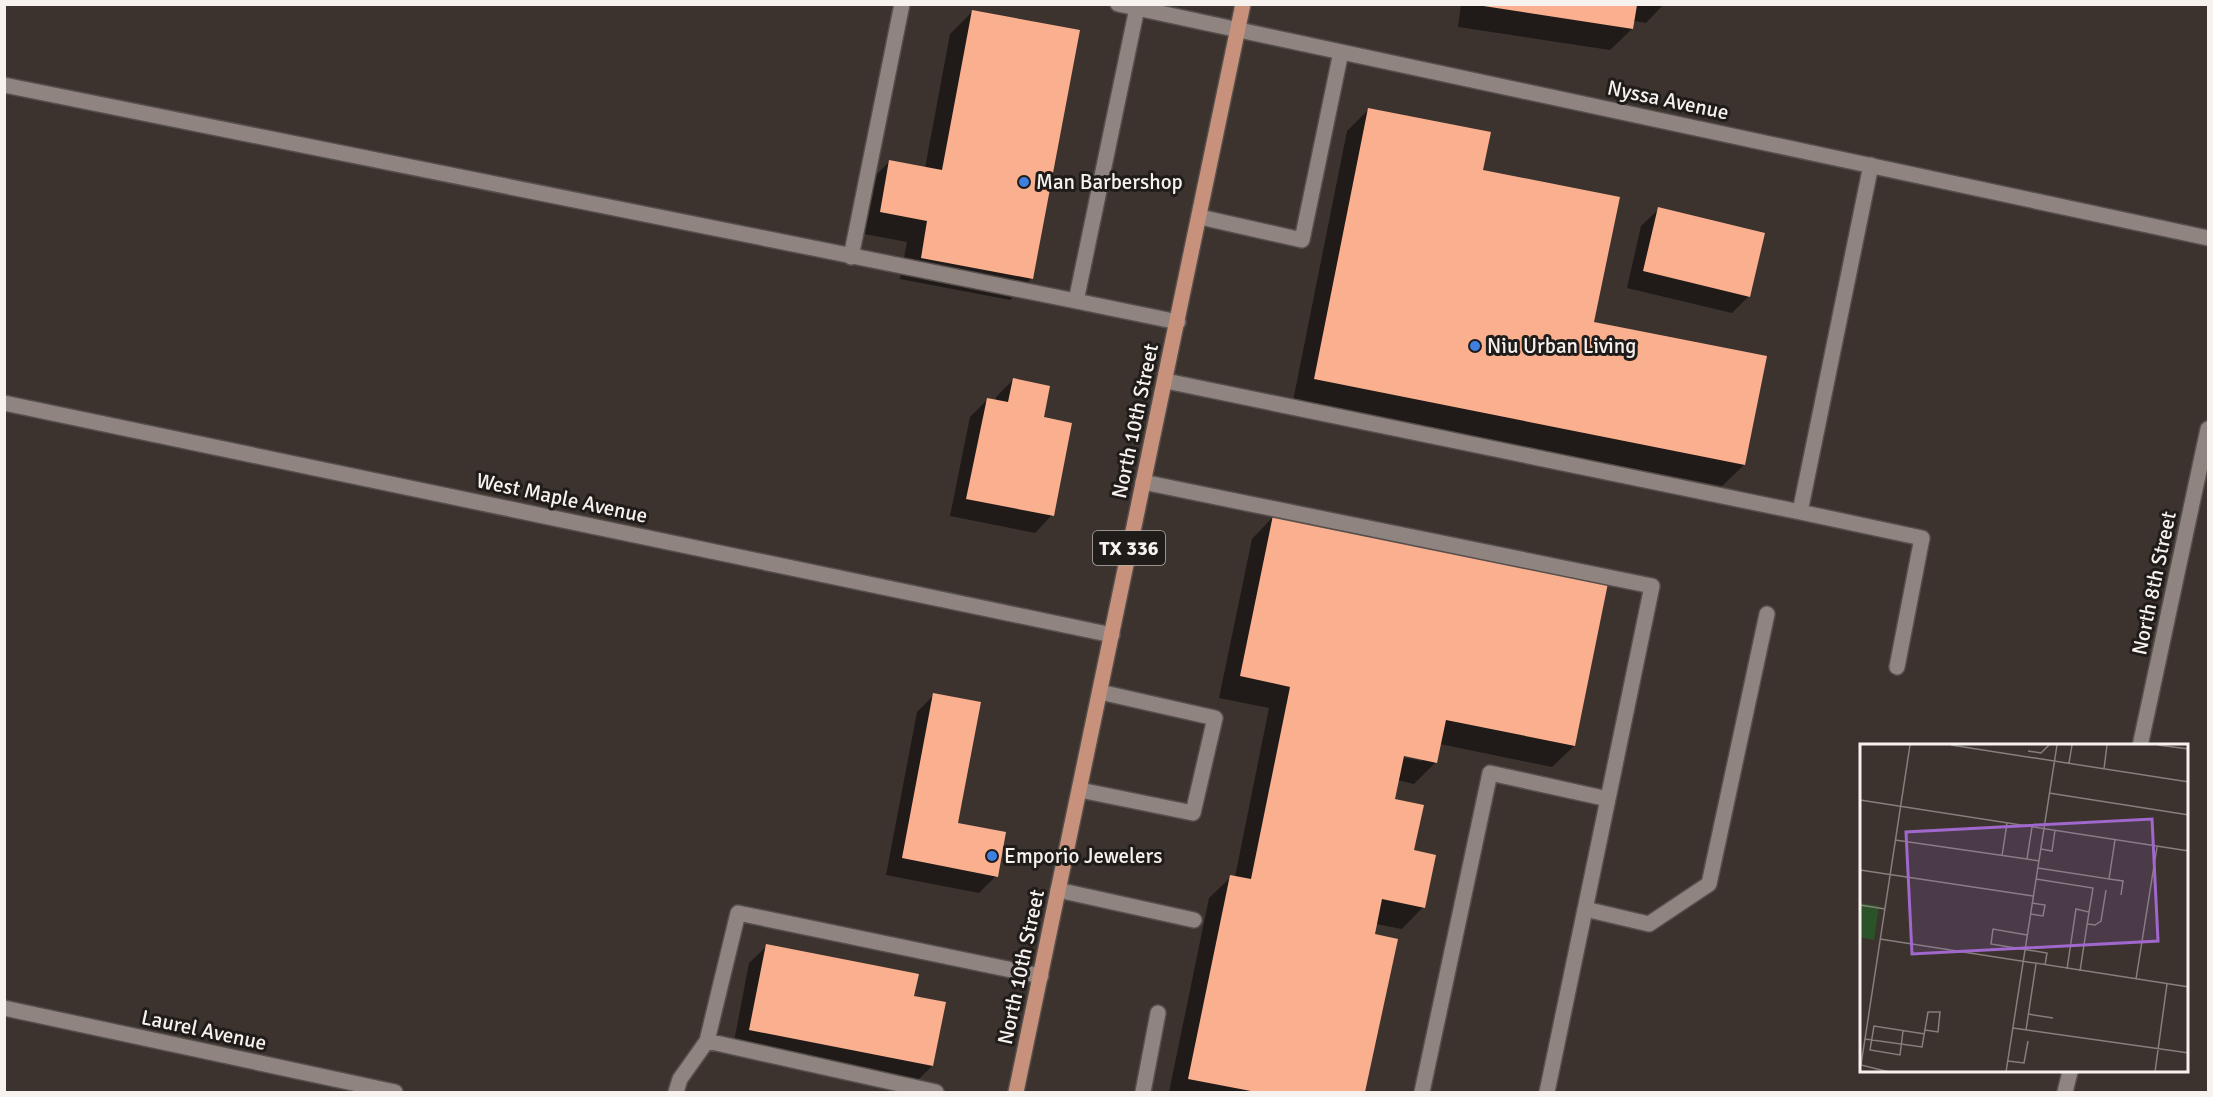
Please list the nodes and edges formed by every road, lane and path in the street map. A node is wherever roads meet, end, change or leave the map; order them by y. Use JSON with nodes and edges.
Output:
{"nodes":[{"id":1,"x":902,"y":4,"type":"edge"},
{"id":2,"x":1118,"y":4,"type":"edge"},
{"id":3,"x":1243,"y":4,"type":"edge"},
{"id":4,"x":1137,"y":9,"type":"junction"},
{"id":5,"x":1238,"y":30,"type":"junction"},
{"id":6,"x":1341,"y":52,"type":"junction"},
{"id":7,"x":4,"y":85,"type":"edge"},
{"id":8,"x":1871,"y":165,"type":"junction"},
{"id":9,"x":1200,"y":217,"type":"junction"},
{"id":10,"x":2208,"y":238,"type":"edge"},
{"id":11,"x":851,"y":257,"type":"junction"},
{"id":12,"x":1076,"y":301,"type":"junction"},
{"id":13,"x":1178,"y":322,"type":"junction"},
{"id":14,"x":1166,"y":381,"type":"junction"},
{"id":15,"x":4,"y":403,"type":"edge"},
{"id":16,"x":2208,"y":429,"type":"edge"},
{"id":17,"x":1143,"y":482,"type":"junction"},
{"id":18,"x":1800,"y":512,"type":"junction"},
{"id":19,"x":1767,"y":614,"type":"dead end"},
{"id":20,"x":1112,"y":635,"type":"junction"},
{"id":21,"x":1897,"y":667,"type":"dead end"},
{"id":22,"x":1100,"y":692,"type":"junction"},
{"id":23,"x":2140,"y":744,"type":"edge"},
{"id":24,"x":1080,"y":790,"type":"junction"},
{"id":25,"x":1608,"y":799,"type":"junction"},
{"id":26,"x":1058,"y":890,"type":"junction"},
{"id":27,"x":1585,"y":909,"type":"junction"},
{"id":28,"x":1194,"y":920,"type":"dead end"},
{"id":29,"x":1041,"y":976,"type":"junction"},
{"id":30,"x":4,"y":1008,"type":"edge"},
{"id":31,"x":1158,"y":1013,"type":"dead end"},
{"id":32,"x":707,"y":1041,"type":"junction"},
{"id":33,"x":2070,"y":1073,"type":"edge"},
{"id":34,"x":395,"y":1092,"type":"edge"},
{"id":35,"x":676,"y":1092,"type":"edge"},
{"id":36,"x":936,"y":1092,"type":"edge"},
{"id":37,"x":1016,"y":1092,"type":"edge"},
{"id":38,"x":1143,"y":1092,"type":"edge"},
{"id":39,"x":1422,"y":1092,"type":"edge"},
{"id":40,"x":1547,"y":1092,"type":"edge"},
{"id":41,"x":2065,"y":1092,"type":"edge"}],
"edges":[{"from":1,"to":11,"type":"street"},
{"from":2,"to":4,"type":"street","name":"Nyssa Avenue"},
{"from":3,"to":5,"type":"main road","name":"North 10th Street","number":"TX 336"},
{"from":4,"to":5,"type":"street","name":"Nyssa Avenue"},
{"from":4,"to":12,"type":"street"},
{"from":5,"to":6,"type":"street","name":"Nyssa Avenue"},
{"from":5,"to":9,"type":"main road","name":"North 10th Street","number":"TX 336"},
{"from":6,"to":8,"type":"street","name":"Nyssa Avenue"},
{"from":6,"to":9,"type":"street"},
{"from":7,"to":11,"type":"street"},
{"from":8,"to":10,"type":"street","name":"Nyssa Avenue"},
{"from":8,"to":18,"type":"street"},
{"from":9,"to":13,"type":"main road","name":"North 10th Street","number":"TX 336"},
{"from":11,"to":12,"type":"street"},
{"from":12,"to":13,"type":"street"},
{"from":13,"to":14,"type":"main road","name":"North 10th Street","number":"TX 336"},
{"from":14,"to":17,"type":"main road","name":"North 10th Street","number":"TX 336"},
{"from":14,"to":18,"type":"street"},
{"from":15,"to":20,"type":"street","name":"West Maple Avenue"},
{"from":16,"to":23,"type":"street","name":"North 8th Street"},
{"from":17,"to":20,"type":"main road","name":"North 10th Street","number":"TX 336"},
{"from":17,"to":25,"type":"street"},
{"from":18,"to":21,"type":"street"},
{"from":19,"to":27,"type":"street"},
{"from":20,"to":22,"type":"main road","name":"North 10th Street","number":"TX 336"},
{"from":22,"to":24,"type":"main road","name":"North 10th Street","number":"TX 336"},
{"from":22,"to":24,"type":"street"},
{"from":24,"to":26,"type":"main road","name":"North 10th Street","number":"TX 336"},
{"from":25,"to":27,"type":"street"},
{"from":25,"to":39,"type":"street"},
{"from":26,"to":28,"type":"street"},
{"from":26,"to":29,"type":"main road","name":"North 10th Street","number":"TX 336"},
{"from":27,"to":40,"type":"street"},
{"from":29,"to":32,"type":"street"},
{"from":29,"to":37,"type":"main road","name":"North 10th Street","number":"TX 336"},
{"from":30,"to":34,"type":"street","name":"Laurel Avenue"},
{"from":31,"to":38,"type":"street"},
{"from":32,"to":35,"type":"street"},
{"from":32,"to":36,"type":"street"},
{"from":33,"to":41,"type":"street"}]}
